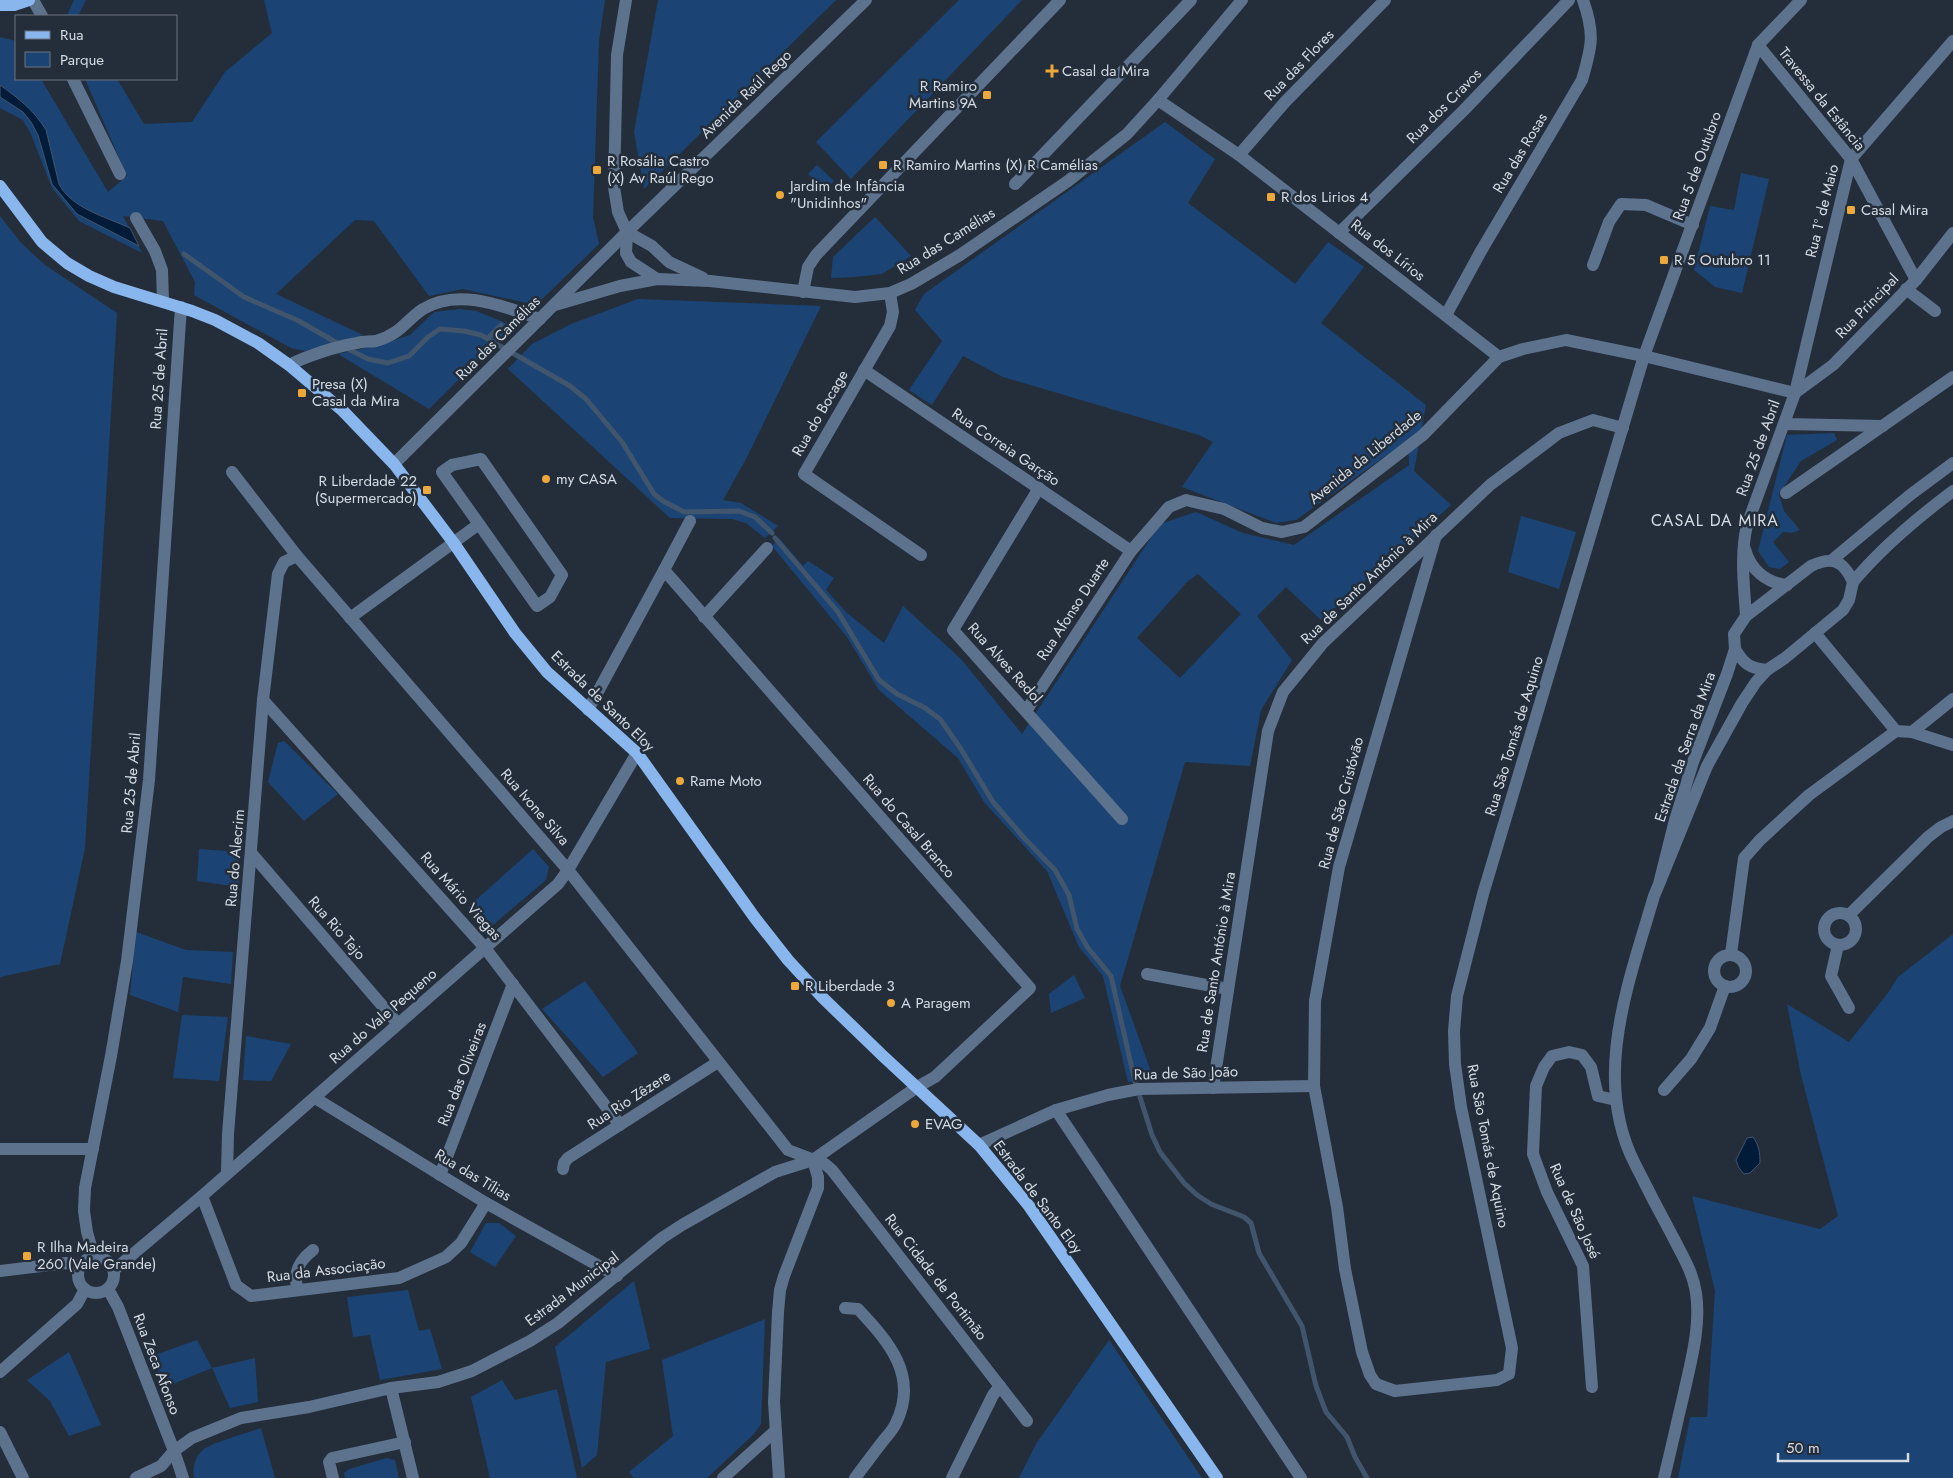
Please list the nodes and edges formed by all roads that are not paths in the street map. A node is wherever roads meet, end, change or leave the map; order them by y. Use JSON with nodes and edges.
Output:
{"nodes":[{"id":1,"x":29,"y":0,"type":"edge"},
{"id":2,"x":33,"y":0,"type":"edge"},
{"id":3,"x":626,"y":0,"type":"edge"},
{"id":4,"x":866,"y":0,"type":"edge"},
{"id":5,"x":1060,"y":0,"type":"edge"},
{"id":6,"x":1191,"y":0,"type":"edge"},
{"id":7,"x":1242,"y":0,"type":"edge"},
{"id":8,"x":1385,"y":0,"type":"edge"},
{"id":9,"x":1569,"y":0,"type":"edge"},
{"id":10,"x":1583,"y":0,"type":"edge"},
{"id":11,"x":1801,"y":0,"type":"edge"},
{"id":12,"x":0,"y":5,"type":"edge"},
{"id":13,"x":41,"y":15,"type":"edge"},
{"id":14,"x":1953,"y":41,"type":"edge"},
{"id":15,"x":1758,"y":45,"type":"junction"},
{"id":16,"x":73,"y":80,"type":"edge"},
{"id":17,"x":1158,"y":100,"type":"junction"},
{"id":18,"x":1239,"y":155,"type":"junction"},
{"id":19,"x":1852,"y":159,"type":"junction"},
{"id":20,"x":120,"y":174,"type":"dead end"},
{"id":21,"x":1015,"y":184,"type":"dead end"},
{"id":22,"x":0,"y":186,"type":"edge"},
{"id":23,"x":136,"y":218,"type":"dead end"},
{"id":24,"x":1693,"y":225,"type":"junction"},
{"id":25,"x":627,"y":232,"type":"junction"},
{"id":26,"x":1339,"y":233,"type":"junction"},
{"id":27,"x":1953,"y":233,"type":"edge"},
{"id":28,"x":1593,"y":265,"type":"dead end"},
{"id":29,"x":657,"y":279,"type":"junction"},
{"id":30,"x":1916,"y":280,"type":"junction"},
{"id":31,"x":710,"y":281,"type":"junction"},
{"id":32,"x":1906,"y":289,"type":"junction"},
{"id":33,"x":803,"y":292,"type":"junction"},
{"id":34,"x":890,"y":293,"type":"junction"},
{"id":35,"x":163,"y":302,"type":"junction"},
{"id":36,"x":555,"y":305,"type":"junction"},
{"id":37,"x":180,"y":308,"type":"junction"},
{"id":38,"x":1935,"y":312,"type":"dead end"},
{"id":39,"x":1446,"y":315,"type":"junction"},
{"id":40,"x":540,"y":319,"type":"junction"},
{"id":41,"x":1644,"y":356,"type":"junction"},
{"id":42,"x":1498,"y":357,"type":"junction"},
{"id":43,"x":288,"y":365,"type":"junction"},
{"id":44,"x":864,"y":370,"type":"junction"},
{"id":45,"x":1953,"y":378,"type":"edge"},
{"id":46,"x":1795,"y":393,"type":"junction"},
{"id":47,"x":1784,"y":424,"type":"junction"},
{"id":48,"x":1883,"y":426,"type":"junction"},
{"id":49,"x":1623,"y":428,"type":"junction"},
{"id":50,"x":1953,"y":463,"type":"edge"},
{"id":51,"x":394,"y":464,"type":"junction"},
{"id":52,"x":232,"y":472,"type":"dead end"},
{"id":53,"x":1039,"y":488,"type":"junction"},
{"id":54,"x":1953,"y":491,"type":"edge"},
{"id":55,"x":1786,"y":493,"type":"dead end"},
{"id":56,"x":690,"y":521,"type":"dead end"},
{"id":57,"x":480,"y":524,"type":"junction"},
{"id":58,"x":1436,"y":535,"type":"junction"},
{"id":59,"x":453,"y":542,"type":"junction"},
{"id":60,"x":1743,"y":542,"type":"junction"},
{"id":61,"x":767,"y":548,"type":"dead end"},
{"id":62,"x":1131,"y":551,"type":"junction"},
{"id":63,"x":921,"y":555,"type":"dead end"},
{"id":64,"x":297,"y":556,"type":"junction"},
{"id":65,"x":1832,"y":560,"type":"junction"},
{"id":66,"x":664,"y":570,"type":"junction"},
{"id":67,"x":1853,"y":582,"type":"junction"},
{"id":68,"x":1787,"y":585,"type":"junction"},
{"id":69,"x":1746,"y":616,"type":"junction"},
{"id":70,"x":704,"y":617,"type":"junction"},
{"id":71,"x":350,"y":618,"type":"junction"},
{"id":72,"x":1815,"y":633,"type":"junction"},
{"id":73,"x":1735,"y":649,"type":"junction"},
{"id":74,"x":1767,"y":670,"type":"junction"},
{"id":75,"x":1953,"y":699,"type":"edge"},
{"id":76,"x":263,"y":700,"type":"junction"},
{"id":77,"x":588,"y":710,"type":"junction"},
{"id":78,"x":1026,"y":711,"type":"junction"},
{"id":79,"x":1896,"y":731,"type":"junction"},
{"id":80,"x":1912,"y":732,"type":"junction"},
{"id":81,"x":1953,"y":745,"type":"edge"},
{"id":82,"x":637,"y":753,"type":"junction"},
{"id":83,"x":1122,"y":819,"type":"dead end"},
{"id":84,"x":1953,"y":821,"type":"edge"},
{"id":85,"x":252,"y":854,"type":"junction"},
{"id":86,"x":568,"y":870,"type":"junction"},
{"id":87,"x":1659,"y":884,"type":"junction"},
{"id":88,"x":1849,"y":915,"type":"junction"},
{"id":89,"x":1838,"y":945,"type":"junction"},
{"id":90,"x":485,"y":948,"type":"junction"},
{"id":91,"x":1731,"y":954,"type":"junction"},
{"id":92,"x":1147,"y":974,"type":"dead end"},
{"id":93,"x":513,"y":984,"type":"junction"},
{"id":94,"x":1725,"y":986,"type":"junction"},
{"id":95,"x":1228,"y":989,"type":"junction"},
{"id":96,"x":1850,"y":1008,"type":"dead end"},
{"id":97,"x":398,"y":1024,"type":"junction"},
{"id":98,"x":718,"y":1062,"type":"junction"},
{"id":99,"x":1314,"y":1086,"type":"junction"},
{"id":100,"x":917,"y":1087,"type":"junction"},
{"id":101,"x":1213,"y":1088,"type":"junction"},
{"id":102,"x":1664,"y":1090,"type":"dead end"},
{"id":103,"x":315,"y":1098,"type":"junction"},
{"id":104,"x":1616,"y":1100,"type":"junction"},
{"id":105,"x":1056,"y":1110,"type":"junction"},
{"id":106,"x":620,"y":1125,"type":"junction"},
{"id":107,"x":979,"y":1145,"type":"junction"},
{"id":108,"x":0,"y":1149,"type":"edge"},
{"id":109,"x":93,"y":1149,"type":"junction"},
{"id":110,"x":813,"y":1160,"type":"junction"},
{"id":111,"x":563,"y":1169,"type":"dead end"},
{"id":112,"x":227,"y":1173,"type":"junction"},
{"id":113,"x":440,"y":1175,"type":"junction"},
{"id":114,"x":202,"y":1196,"type":"junction"},
{"id":115,"x":486,"y":1203,"type":"junction"},
{"id":116,"x":313,"y":1250,"type":"dead end"},
{"id":117,"x":94,"y":1256,"type":"junction"},
{"id":118,"x":80,"y":1266,"type":"junction"},
{"id":119,"x":114,"y":1270,"type":"junction"},
{"id":120,"x":0,"y":1271,"type":"edge"},
{"id":121,"x":617,"y":1276,"type":"junction"},
{"id":122,"x":85,"y":1289,"type":"junction"},
{"id":123,"x":108,"y":1289,"type":"junction"},
{"id":124,"x":298,"y":1290,"type":"junction"},
{"id":125,"x":845,"y":1308,"type":"dead end"},
{"id":126,"x":0,"y":1372,"type":"edge"},
{"id":127,"x":1000,"y":1386,"type":"junction"},
{"id":128,"x":1592,"y":1387,"type":"dead end"},
{"id":129,"x":392,"y":1388,"type":"junction"},
{"id":130,"x":1027,"y":1421,"type":"dead end"},
{"id":131,"x":0,"y":1432,"type":"edge"},
{"id":132,"x":774,"y":1432,"type":"junction"},
{"id":133,"x":405,"y":1442,"type":"junction"},
{"id":134,"x":174,"y":1451,"type":"junction"},
{"id":135,"x":23,"y":1478,"type":"edge"},
{"id":136,"x":136,"y":1478,"type":"edge"},
{"id":137,"x":183,"y":1478,"type":"edge"},
{"id":138,"x":333,"y":1478,"type":"edge"},
{"id":139,"x":413,"y":1478,"type":"edge"},
{"id":140,"x":723,"y":1478,"type":"edge"},
{"id":141,"x":778,"y":1478,"type":"edge"},
{"id":142,"x":855,"y":1478,"type":"edge"},
{"id":143,"x":952,"y":1478,"type":"edge"},
{"id":144,"x":1217,"y":1478,"type":"edge"},
{"id":145,"x":1301,"y":1478,"type":"edge"},
{"id":146,"x":1664,"y":1478,"type":"edge"}],
"edges":[{"from":1,"to":12,"type":"main road"},
{"from":2,"to":13,"type":"street"},
{"from":3,"to":25,"type":"street"},
{"from":4,"to":25,"type":"street","name":"Avenida Raúl Rego"},
{"from":5,"to":33,"type":"street"},
{"from":6,"to":21,"type":"street"},
{"from":7,"to":17,"type":"street","name":"Rua das Camélias"},
{"from":8,"to":18,"type":"street","name":"Rua das Flores"},
{"from":9,"to":26,"type":"street","name":"Rua dos Cravos"},
{"from":10,"to":39,"type":"street","name":"Rua das Rosas"},
{"from":11,"to":15,"type":"street","name":"Rua 5 de Outubro"},
{"from":14,"to":19,"type":"street","name":"Rua 1º de Maio"},
{"from":15,"to":19,"type":"street","name":"Travessa da Estância"},
{"from":15,"to":24,"type":"street","name":"Rua 5 de Outubro"},
{"from":16,"to":20,"type":"street"},
{"from":17,"to":18,"type":"street","name":"Rua dos Lírios"},
{"from":17,"to":34,"type":"street","name":"Rua das Camélias"},
{"from":18,"to":26,"type":"street","name":"Rua dos Lírios"},
{"from":19,"to":30,"type":"street","name":"Travessa da Estância"},
{"from":19,"to":46,"type":"street","name":"Rua 1º de Maio"},
{"from":22,"to":35,"type":"main road","name":"Estrada de Santo Eloy"},
{"from":23,"to":35,"type":"street"},
{"from":24,"to":28,"type":"street"},
{"from":24,"to":41,"type":"street","name":"Rua 5 de Outubro"},
{"from":25,"to":29,"type":"street"},
{"from":25,"to":31,"type":"street","name":"Rua das Camélias"},
{"from":25,"to":36,"type":"street","name":"Avenida Raúl Rego"},
{"from":26,"to":39,"type":"street","name":"Rua dos Lírios"},
{"from":27,"to":30,"type":"street","name":"Rua Principal"},
{"from":29,"to":31,"type":"street","name":"Rua das Camélias"},
{"from":29,"to":36,"type":"street","name":"Rua das Camélias"},
{"from":30,"to":32,"type":"street","name":"Rua Principal"},
{"from":31,"to":33,"type":"street","name":"Rua das Camélias"},
{"from":32,"to":38,"type":"street"},
{"from":32,"to":46,"type":"street","name":"Rua Principal"},
{"from":33,"to":34,"type":"street","name":"Rua das Camélias"},
{"from":34,"to":44,"type":"street","name":"Rua do Bocage"},
{"from":35,"to":37,"type":"main road","name":"Estrada de Santo Eloy"},
{"from":36,"to":40,"type":"street","name":"Rua das Camélias"},
{"from":37,"to":43,"type":"main road","name":"Estrada de Santo Eloy"},
{"from":37,"to":109,"type":"street","name":"Rua 25 de Abril"},
{"from":39,"to":42,"type":"street","name":"Rua dos Lírios"},
{"from":40,"to":43,"type":"street"},
{"from":40,"to":51,"type":"street","name":"Rua das Camélias"},
{"from":41,"to":42,"type":"street","name":"Avenida da Liberdade"},
{"from":41,"to":46,"type":"street","name":"Avenida da Liberdade"},
{"from":41,"to":49,"type":"street","name":"Rua São Tomás de Aquino"},
{"from":42,"to":62,"type":"street","name":"Avenida da Liberdade"},
{"from":43,"to":51,"type":"main road","name":"Estrada de Santo Eloy"},
{"from":44,"to":53,"type":"street","name":"Rua Correia Garção"},
{"from":44,"to":63,"type":"street","name":"Rua do Bocage"},
{"from":45,"to":48,"type":"street"},
{"from":46,"to":47,"type":"street","name":"Rua 25 de Abril"},
{"from":47,"to":48,"type":"street"},
{"from":47,"to":60,"type":"street","name":"Rua 25 de Abril"},
{"from":48,"to":55,"type":"street"},
{"from":49,"to":58,"type":"street","name":"Rua de Santo António à Mira"},
{"from":49,"to":99,"type":"street","name":"Rua São Tomás de Aquino"},
{"from":50,"to":65,"type":"street","name":"Estrada da Serra da Mira"},
{"from":51,"to":59,"type":"main road","name":"Estrada de Santo Eloy"},
{"from":52,"to":64,"type":"street","name":"Rua Ivone Silva"},
{"from":53,"to":62,"type":"street","name":"Rua Correia Garção"},
{"from":53,"to":78,"type":"street","name":"Rua Alves Redol"},
{"from":54,"to":67,"type":"street","name":"Estrada da Serra da Mira"},
{"from":56,"to":66,"type":"street"},
{"from":57,"to":57,"type":"street"},
{"from":57,"to":59,"type":"street"},
{"from":58,"to":95,"type":"street","name":"Rua de Santo António à Mira"},
{"from":58,"to":99,"type":"street","name":"Rua de São Cristóvão"},
{"from":59,"to":71,"type":"street"},
{"from":59,"to":77,"type":"main road","name":"Estrada de Santo Eloy"},
{"from":60,"to":68,"type":"street"},
{"from":60,"to":69,"type":"street","name":"Rua 25 de Abril"},
{"from":61,"to":70,"type":"street"},
{"from":62,"to":78,"type":"street","name":"Rua Afonso Duarte"},
{"from":64,"to":71,"type":"street","name":"Rua Ivone Silva"},
{"from":64,"to":76,"type":"street","name":"Rua do Alecrim"},
{"from":65,"to":67,"type":"street"},
{"from":65,"to":68,"type":"street","name":"Estrada da Serra da Mira"},
{"from":66,"to":70,"type":"street","name":"Rua do Casal Branco"},
{"from":66,"to":77,"type":"street"},
{"from":67,"to":72,"type":"street","name":"Estrada da Serra da Mira"},
{"from":68,"to":69,"type":"street","name":"Estrada da Serra da Mira"},
{"from":69,"to":73,"type":"street","name":"Estrada da Serra da Mira"},
{"from":70,"to":100,"type":"street","name":"Rua do Casal Branco"},
{"from":71,"to":86,"type":"street","name":"Rua Ivone Silva"},
{"from":72,"to":74,"type":"street","name":"Estrada da Serra da Mira"},
{"from":72,"to":79,"type":"street"},
{"from":73,"to":74,"type":"street"},
{"from":73,"to":87,"type":"street","name":"Estrada da Serra da Mira"},
{"from":74,"to":87,"type":"street","name":"Estrada da Serra da Mira"},
{"from":75,"to":80,"type":"street"},
{"from":76,"to":85,"type":"street","name":"Rua do Alecrim"},
{"from":76,"to":90,"type":"street","name":"Rua Mário Viegas"},
{"from":77,"to":82,"type":"main road","name":"Estrada de Santo Eloy"},
{"from":78,"to":83,"type":"street","name":"Rua Alves Redol"},
{"from":79,"to":80,"type":"street"},
{"from":79,"to":91,"type":"street"},
{"from":80,"to":81,"type":"street"},
{"from":82,"to":86,"type":"street","name":"Rua do Vale Pequeno"},
{"from":82,"to":100,"type":"main road","name":"Estrada de Santo Eloy"},
{"from":84,"to":88,"type":"street"},
{"from":85,"to":97,"type":"street","name":"Rua Rio Tejo"},
{"from":85,"to":112,"type":"street","name":"Rua do Alecrim"},
{"from":86,"to":90,"type":"street","name":"Rua do Vale Pequeno"},
{"from":86,"to":98,"type":"street","name":"Rua Ivone Silva"},
{"from":87,"to":104,"type":"street","name":"Estrada da Serra da Mira"},
{"from":88,"to":89,"type":"street"},
{"from":88,"to":89,"type":"street"},
{"from":89,"to":96,"type":"street"},
{"from":90,"to":93,"type":"street","name":"Rua Mário Viegas"},
{"from":90,"to":97,"type":"street","name":"Rua do Vale Pequeno"},
{"from":91,"to":94,"type":"street"},
{"from":91,"to":94,"type":"street"},
{"from":92,"to":95,"type":"street"},
{"from":93,"to":106,"type":"street","name":"Rua Mário Viegas"},
{"from":93,"to":113,"type":"street","name":"Rua das Oliveiras"},
{"from":94,"to":102,"type":"street"},
{"from":95,"to":101,"type":"street","name":"Rua de Santo António à Mira"},
{"from":97,"to":103,"type":"street","name":"Rua do Vale Pequeno"},
{"from":98,"to":106,"type":"street","name":"Rua Rio Zêzere"},
{"from":98,"to":110,"type":"street","name":"Rua Ivone Silva"},
{"from":99,"to":101,"type":"street","name":"Rua de São João"},
{"from":100,"to":107,"type":"main road","name":"Estrada de Santo Eloy"},
{"from":100,"to":110,"type":"street","name":"Estrada Municipal"},
{"from":101,"to":105,"type":"street","name":"Rua de São João"},
{"from":103,"to":112,"type":"street","name":"Rua do Vale Pequeno"},
{"from":103,"to":113,"type":"street","name":"Rua das Tílias"},
{"from":104,"to":128,"type":"street","name":"Rua de São José"},
{"from":104,"to":146,"type":"street","name":"Estrada da Serra da Mira"},
{"from":105,"to":107,"type":"street","name":"Rua de São João"},
{"from":105,"to":145,"type":"street"},
{"from":106,"to":111,"type":"street","name":"Rua Rio Zêzere"},
{"from":107,"to":144,"type":"main road","name":"Estrada de Santo Eloy"},
{"from":108,"to":109,"type":"street"},
{"from":109,"to":117,"type":"street","name":"Rua 25 de Abril"},
{"from":110,"to":121,"type":"street","name":"Estrada Municipal"},
{"from":110,"to":127,"type":"street","name":"Rua Cidade de Portimão"},
{"from":110,"to":132,"type":"street"},
{"from":112,"to":114,"type":"street","name":"Rua do Vale Pequeno"},
{"from":113,"to":115,"type":"street","name":"Rua das Tílias"},
{"from":114,"to":119,"type":"street","name":"Rua do Vale Pequeno"},
{"from":114,"to":124,"type":"street","name":"Rua da Associação"},
{"from":115,"to":121,"type":"street","name":"Rua das Tílias"},
{"from":115,"to":124,"type":"street","name":"Rua da Associação"},
{"from":116,"to":124,"type":"street"},
{"from":117,"to":118,"type":"street"},
{"from":117,"to":119,"type":"street"},
{"from":118,"to":120,"type":"street"},
{"from":118,"to":122,"type":"street"},
{"from":119,"to":123,"type":"street"},
{"from":121,"to":129,"type":"street","name":"Estrada Municipal"},
{"from":122,"to":123,"type":"street"},
{"from":122,"to":126,"type":"street"},
{"from":123,"to":134,"type":"street","name":"Rua Zeca Afonso"},
{"from":125,"to":142,"type":"street"},
{"from":127,"to":130,"type":"street","name":"Rua Cidade de Portimão"},
{"from":127,"to":143,"type":"street"},
{"from":129,"to":133,"type":"street"},
{"from":129,"to":134,"type":"street","name":"Estrada Municipal"},
{"from":131,"to":135,"type":"street"},
{"from":132,"to":140,"type":"street"},
{"from":132,"to":141,"type":"street"},
{"from":133,"to":138,"type":"street"},
{"from":133,"to":139,"type":"street"},
{"from":134,"to":136,"type":"street","name":"Estrada Municipal"},
{"from":134,"to":137,"type":"street","name":"Rua Zeca Afonso"}]}
